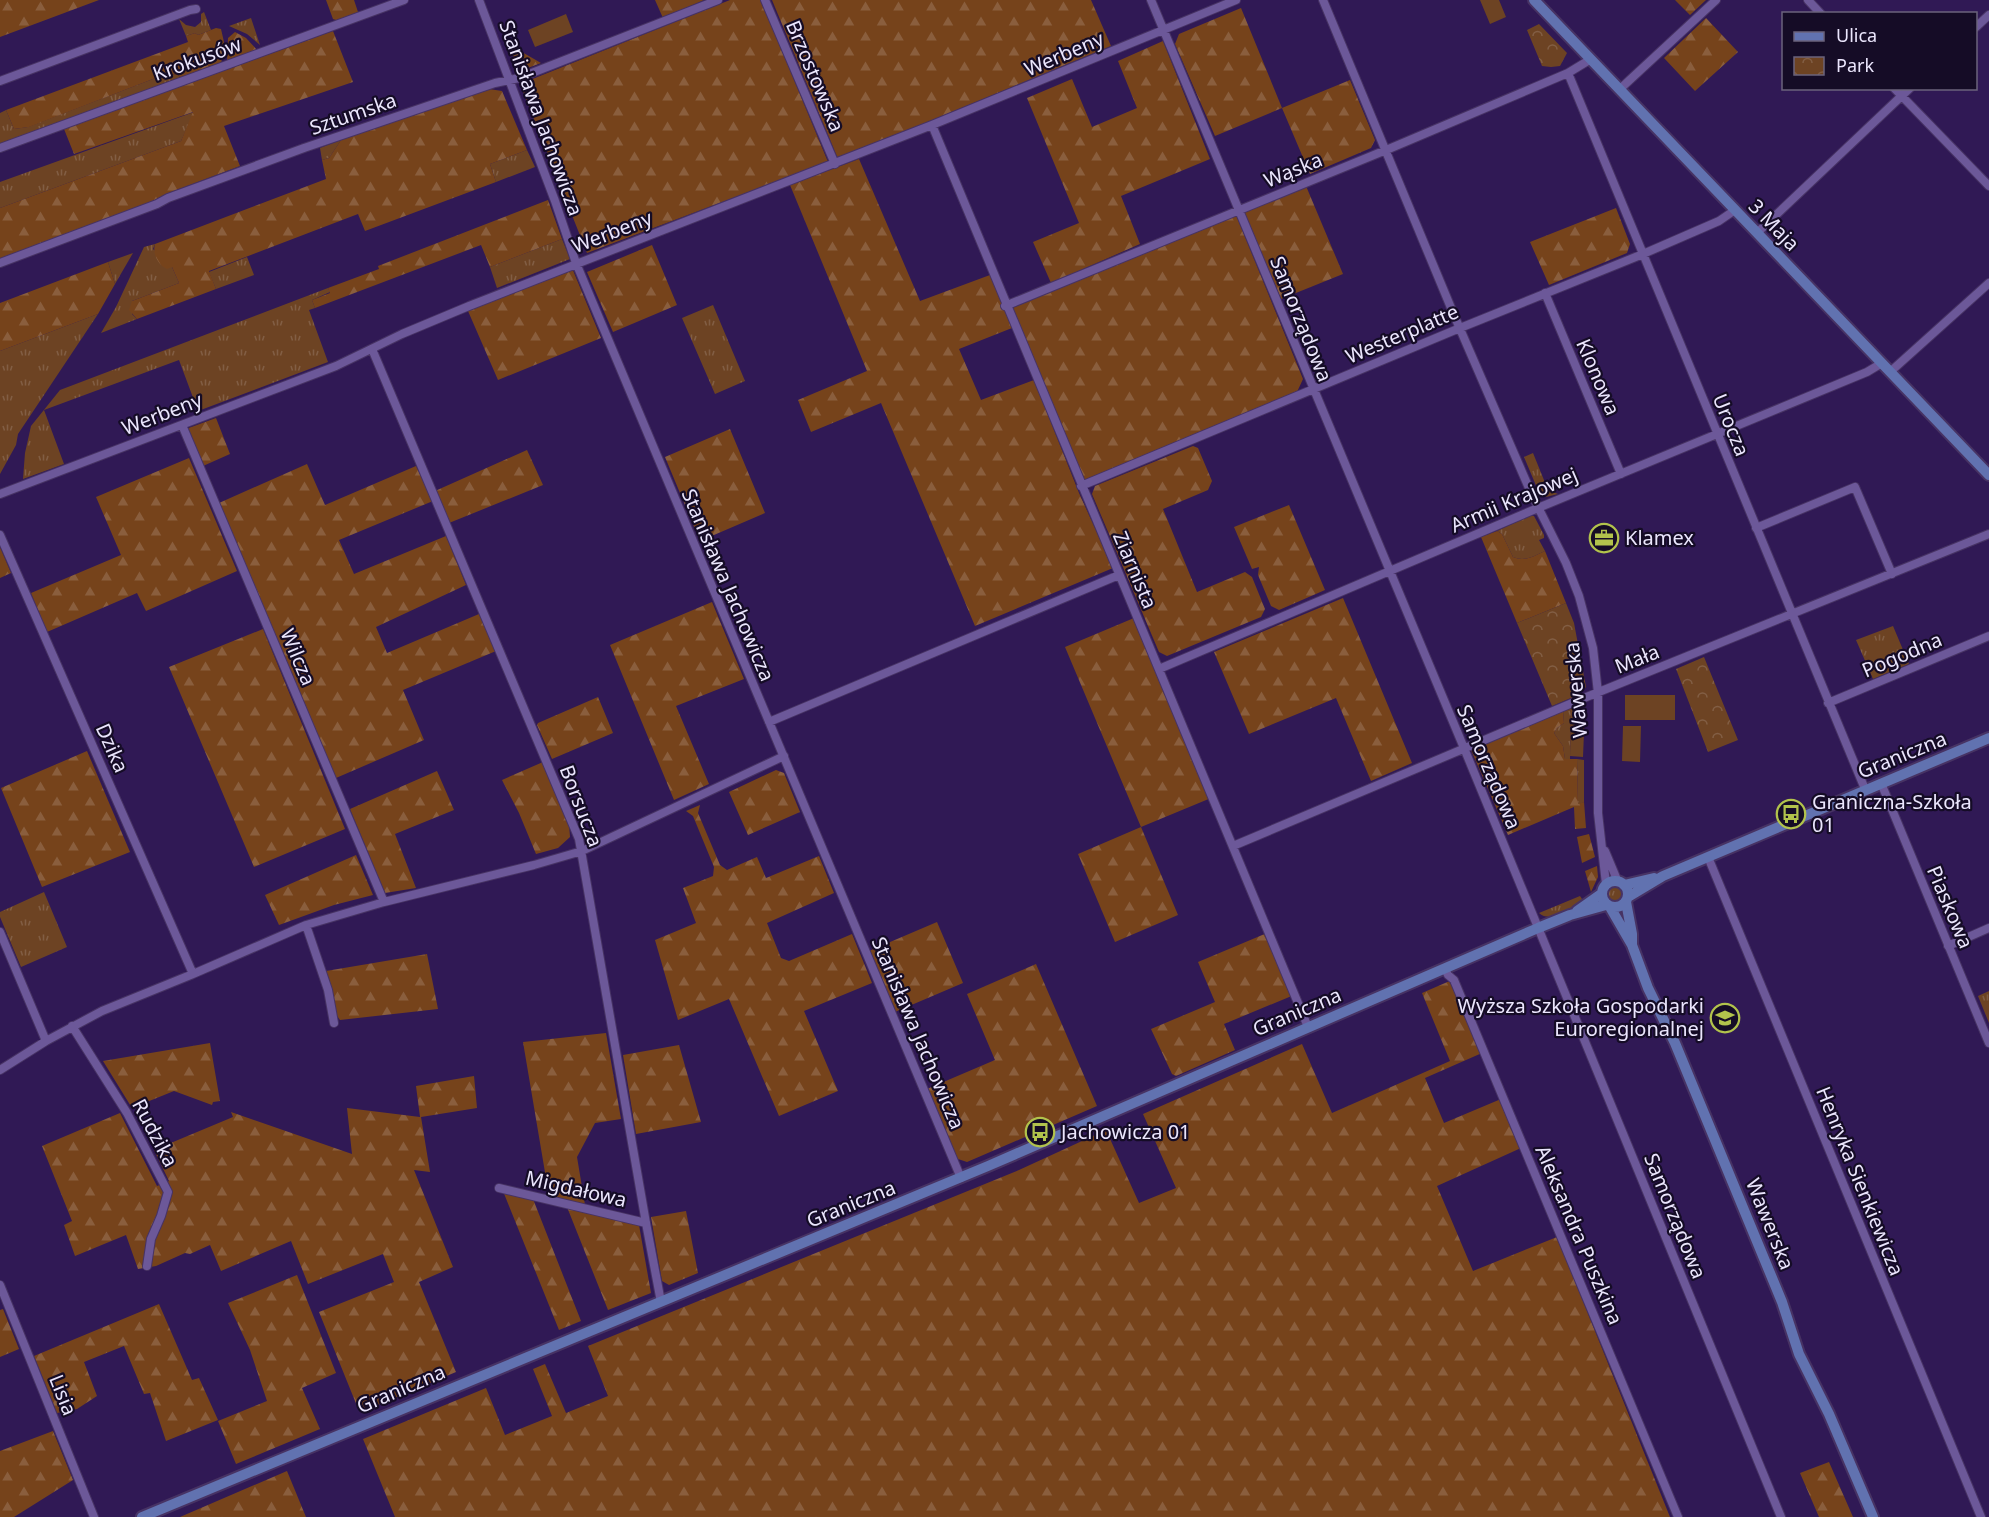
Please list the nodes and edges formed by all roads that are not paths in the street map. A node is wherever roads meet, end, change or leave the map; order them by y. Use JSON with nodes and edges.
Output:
{"nodes":[{"id":1,"x":404,"y":0,"type":"edge"},
{"id":2,"x":479,"y":0,"type":"edge"},
{"id":3,"x":718,"y":0,"type":"edge"},
{"id":4,"x":765,"y":0,"type":"edge"},
{"id":5,"x":1151,"y":0,"type":"edge"},
{"id":6,"x":1236,"y":0,"type":"edge"},
{"id":7,"x":1323,"y":0,"type":"edge"},
{"id":8,"x":1534,"y":0,"type":"edge"},
{"id":9,"x":1716,"y":0,"type":"edge"},
{"id":10,"x":1808,"y":0,"type":"edge"},
{"id":11,"x":196,"y":9,"type":"dead end"},
{"id":12,"x":1819,"y":12,"type":"edge"},
{"id":13,"x":1989,"y":15,"type":"edge"},
{"id":14,"x":1977,"y":26,"type":"edge"},
{"id":15,"x":1163,"y":30,"type":"junction"},
{"id":16,"x":1591,"y":59,"type":"junction"},
{"id":17,"x":1568,"y":73,"type":"junction"},
{"id":18,"x":0,"y":81,"type":"edge"},
{"id":19,"x":510,"y":81,"type":"junction"},
{"id":20,"x":1620,"y":89,"type":"junction"},
{"id":21,"x":1896,"y":90,"type":"edge"},
{"id":22,"x":1908,"y":90,"type":"edge"},
{"id":23,"x":1901,"y":96,"type":"junction"},
{"id":24,"x":932,"y":125,"type":"junction"},
{"id":25,"x":0,"y":148,"type":"edge"},
{"id":26,"x":1386,"y":150,"type":"junction"},
{"id":27,"x":835,"y":164,"type":"junction"},
{"id":28,"x":1989,"y":186,"type":"edge"},
{"id":29,"x":1239,"y":210,"type":"junction"},
{"id":30,"x":1735,"y":210,"type":"junction"},
{"id":31,"x":1757,"y":233,"type":"junction"},
{"id":32,"x":1642,"y":254,"type":"junction"},
{"id":33,"x":0,"y":263,"type":"edge"},
{"id":34,"x":576,"y":263,"type":"junction"},
{"id":35,"x":1989,"y":283,"type":"edge"},
{"id":36,"x":1545,"y":293,"type":"junction"},
{"id":37,"x":1005,"y":306,"type":"junction"},
{"id":38,"x":1460,"y":328,"type":"junction"},
{"id":39,"x":372,"y":349,"type":"junction"},
{"id":40,"x":1882,"y":363,"type":"junction"},
{"id":41,"x":1890,"y":372,"type":"junction"},
{"id":42,"x":1312,"y":389,"type":"junction"},
{"id":43,"x":182,"y":425,"type":"junction"},
{"id":44,"x":1718,"y":434,"type":"junction"},
{"id":45,"x":1621,"y":474,"type":"junction"},
{"id":46,"x":1989,"y":475,"type":"edge"},
{"id":47,"x":1081,"y":486,"type":"junction"},
{"id":48,"x":0,"y":494,"type":"edge"},
{"id":49,"x":1538,"y":508,"type":"junction"},
{"id":50,"x":1756,"y":528,"type":"junction"},
{"id":51,"x":1989,"y":534,"type":"edge"},
{"id":52,"x":0,"y":535,"type":"edge"},
{"id":53,"x":1389,"y":571,"type":"junction"},
{"id":54,"x":1892,"y":573,"type":"junction"},
{"id":55,"x":1119,"y":575,"type":"junction"},
{"id":56,"x":1791,"y":615,"type":"junction"},
{"id":57,"x":1989,"y":636,"type":"edge"},
{"id":58,"x":1159,"y":669,"type":"junction"},
{"id":59,"x":1598,"y":693,"type":"junction"},
{"id":60,"x":1828,"y":703,"type":"junction"},
{"id":61,"x":769,"y":722,"type":"junction"},
{"id":62,"x":1989,"y":738,"type":"edge"},
{"id":63,"x":1464,"y":748,"type":"junction"},
{"id":64,"x":784,"y":756,"type":"junction"},
{"id":65,"x":1881,"y":783,"type":"junction"},
{"id":66,"x":1865,"y":789,"type":"junction"},
{"id":67,"x":1602,"y":844,"type":"junction"},
{"id":68,"x":1233,"y":846,"type":"junction"},
{"id":69,"x":582,"y":851,"type":"junction"},
{"id":70,"x":1708,"y":857,"type":"junction"},
{"id":71,"x":1663,"y":876,"type":"junction"},
{"id":72,"x":1621,"y":883,"type":"junction"},
{"id":73,"x":1604,"y":889,"type":"junction"},
{"id":74,"x":1627,"y":900,"type":"junction"},
{"id":75,"x":384,"y":902,"type":"junction"},
{"id":76,"x":1608,"y":906,"type":"junction"},
{"id":77,"x":1570,"y":915,"type":"junction"},
{"id":78,"x":306,"y":925,"type":"junction"},
{"id":79,"x":1538,"y":928,"type":"junction"},
{"id":80,"x":1989,"y":928,"type":"edge"},
{"id":81,"x":0,"y":932,"type":"edge"},
{"id":82,"x":1632,"y":945,"type":"junction"},
{"id":83,"x":1948,"y":946,"type":"junction"},
{"id":84,"x":1445,"y":969,"type":"junction"},
{"id":85,"x":193,"y":974,"type":"junction"},
{"id":86,"x":334,"y":1023,"type":"dead end"},
{"id":87,"x":72,"y":1026,"type":"junction"},
{"id":88,"x":1308,"y":1027,"type":"junction"},
{"id":89,"x":46,"y":1041,"type":"junction"},
{"id":90,"x":1989,"y":1043,"type":"edge"},
{"id":91,"x":0,"y":1070,"type":"edge"},
{"id":92,"x":961,"y":1178,"type":"junction"},
{"id":93,"x":499,"y":1188,"type":"dead end"},
{"id":94,"x":645,"y":1223,"type":"junction"},
{"id":95,"x":147,"y":1266,"type":"dead end"},
{"id":96,"x":0,"y":1285,"type":"edge"},
{"id":97,"x":662,"y":1302,"type":"junction"},
{"id":98,"x":94,"y":1517,"type":"edge"},
{"id":99,"x":142,"y":1517,"type":"edge"},
{"id":100,"x":1678,"y":1517,"type":"edge"},
{"id":101,"x":1781,"y":1517,"type":"edge"},
{"id":102,"x":1873,"y":1517,"type":"edge"},
{"id":103,"x":1981,"y":1517,"type":"edge"}],
"edges":[{"from":1,"to":25,"type":"street","name":"Krokusów"},
{"from":2,"to":19,"type":"street","name":"Stanisława Jachowicza"},
{"from":3,"to":19,"type":"street","name":"Sztumska"},
{"from":4,"to":27,"type":"street","name":"Brzostowska"},
{"from":5,"to":15,"type":"street","name":"Samorządowa"},
{"from":6,"to":15,"type":"street","name":"Werbeny"},
{"from":7,"to":26,"type":"street","name":"Wawerska"},
{"from":8,"to":16,"type":"street","name":"3 Maja"},
{"from":9,"to":20,"type":"street"},
{"from":10,"to":12,"type":"street"},
{"from":11,"to":18,"type":"street"},
{"from":13,"to":14,"type":"street"},
{"from":15,"to":24,"type":"street","name":"Werbeny"},
{"from":15,"to":29,"type":"street","name":"Samorządowa"},
{"from":16,"to":17,"type":"street","name":"Wąska"},
{"from":16,"to":20,"type":"street","name":"3 Maja"},
{"from":17,"to":26,"type":"street","name":"Wąska"},
{"from":17,"to":32,"type":"street","name":"Urocza"},
{"from":19,"to":33,"type":"street","name":"Sztumska"},
{"from":19,"to":34,"type":"street","name":"Stanisława Jachowicza"},
{"from":20,"to":30,"type":"street","name":"3 Maja"},
{"from":21,"to":23,"type":"street"},
{"from":22,"to":23,"type":"street"},
{"from":23,"to":28,"type":"street"},
{"from":23,"to":31,"type":"street"},
{"from":24,"to":27,"type":"street","name":"Werbeny"},
{"from":24,"to":37,"type":"street","name":"Ziarnista"},
{"from":26,"to":29,"type":"street","name":"Wąska"},
{"from":26,"to":38,"type":"street","name":"Wawerska"},
{"from":27,"to":34,"type":"street","name":"Werbeny"},
{"from":29,"to":37,"type":"street","name":"Wąska"},
{"from":29,"to":42,"type":"street","name":"Samorządowa"},
{"from":30,"to":31,"type":"street","name":"3 Maja"},
{"from":30,"to":32,"type":"street","name":"Westerplatte"},
{"from":31,"to":40,"type":"street","name":"3 Maja"},
{"from":32,"to":36,"type":"street","name":"Westerplatte"},
{"from":32,"to":44,"type":"street","name":"Urocza"},
{"from":34,"to":39,"type":"street","name":"Werbeny"},
{"from":34,"to":61,"type":"street","name":"Stanisława Jachowicza"},
{"from":35,"to":41,"type":"street"},
{"from":36,"to":38,"type":"street","name":"Westerplatte"},
{"from":36,"to":45,"type":"street","name":"Klonowa"},
{"from":37,"to":47,"type":"street","name":"Ziarnista"},
{"from":38,"to":42,"type":"street","name":"Westerplatte"},
{"from":38,"to":49,"type":"street","name":"Wawerska"},
{"from":39,"to":43,"type":"street","name":"Werbeny"},
{"from":39,"to":69,"type":"street","name":"Borsucza"},
{"from":40,"to":41,"type":"street","name":"3 Maja"},
{"from":40,"to":44,"type":"street","name":"Armii Krajowej"},
{"from":41,"to":46,"type":"street","name":"3 Maja"},
{"from":42,"to":47,"type":"street","name":"Westerplatte"},
{"from":42,"to":53,"type":"street","name":"Samorządowa"},
{"from":43,"to":48,"type":"street","name":"Werbeny"},
{"from":43,"to":75,"type":"street","name":"Wilcza"},
{"from":44,"to":45,"type":"street","name":"Armii Krajowej"},
{"from":44,"to":50,"type":"street","name":"Urocza"},
{"from":45,"to":49,"type":"street","name":"Armii Krajowej"},
{"from":47,"to":55,"type":"street","name":"Ziarnista"},
{"from":49,"to":53,"type":"street","name":"Armii Krajowej"},
{"from":49,"to":59,"type":"street","name":"Wawerska"},
{"from":50,"to":54,"type":"street"},
{"from":50,"to":56,"type":"street","name":"Urocza"},
{"from":51,"to":54,"type":"street","name":"Mała"},
{"from":52,"to":85,"type":"street","name":"Dzika"},
{"from":53,"to":58,"type":"street","name":"Armii Krajowej"},
{"from":53,"to":63,"type":"street","name":"Samorządowa"},
{"from":54,"to":56,"type":"street","name":"Mała"},
{"from":55,"to":58,"type":"street","name":"Ziarnista"},
{"from":55,"to":61,"type":"street"},
{"from":56,"to":59,"type":"street","name":"Mała"},
{"from":56,"to":60,"type":"street","name":"Urocza"},
{"from":57,"to":60,"type":"street","name":"Pogodna"},
{"from":58,"to":68,"type":"street","name":"Ziarnista"},
{"from":59,"to":63,"type":"street","name":"Mała"},
{"from":59,"to":67,"type":"street","name":"Wawerska"},
{"from":60,"to":66,"type":"street","name":"Urocza"},
{"from":61,"to":64,"type":"street","name":"Stanisława Jachowicza"},
{"from":62,"to":65,"type":"street","name":"Graniczna"},
{"from":63,"to":68,"type":"street","name":"Mała"},
{"from":63,"to":79,"type":"street","name":"Samorządowa"},
{"from":64,"to":69,"type":"street"},
{"from":64,"to":92,"type":"street","name":"Stanisława Jachowicza"},
{"from":65,"to":66,"type":"street","name":"Graniczna"},
{"from":65,"to":83,"type":"street","name":"Piaskowa"},
{"from":66,"to":70,"type":"street","name":"Graniczna"},
{"from":67,"to":72,"type":"street","name":"Wawerska"},
{"from":67,"to":73,"type":"street","name":"Wawerska"},
{"from":68,"to":88,"type":"street","name":"Ziarnista"},
{"from":69,"to":75,"type":"street"},
{"from":69,"to":94,"type":"street","name":"Borsucza"},
{"from":70,"to":71,"type":"street","name":"Graniczna"},
{"from":70,"to":103,"type":"street","name":"Henryka Sienkiewicza"},
{"from":71,"to":72,"type":"street","name":"Graniczna"},
{"from":71,"to":74,"type":"street","name":"Graniczna"},
{"from":72,"to":73,"type":"street"},
{"from":72,"to":74,"type":"street"},
{"from":73,"to":76,"type":"street"},
{"from":73,"to":77,"type":"street","name":"Graniczna"},
{"from":74,"to":76,"type":"street"},
{"from":74,"to":82,"type":"street","name":"Wawerska"},
{"from":75,"to":78,"type":"street"},
{"from":76,"to":77,"type":"street","name":"Graniczna"},
{"from":76,"to":82,"type":"street","name":"Wawerska"},
{"from":77,"to":79,"type":"street","name":"Graniczna"},
{"from":78,"to":85,"type":"street"},
{"from":78,"to":86,"type":"street"},
{"from":79,"to":84,"type":"street","name":"Graniczna"},
{"from":79,"to":101,"type":"street","name":"Samorządowa"},
{"from":80,"to":83,"type":"street"},
{"from":81,"to":89,"type":"street"},
{"from":82,"to":102,"type":"street","name":"Wawerska"},
{"from":83,"to":90,"type":"street","name":"Piaskowa"},
{"from":84,"to":88,"type":"street","name":"Graniczna"},
{"from":84,"to":100,"type":"street","name":"Aleksandra Puszkina"},
{"from":85,"to":87,"type":"street"},
{"from":87,"to":89,"type":"street"},
{"from":87,"to":95,"type":"street","name":"Rudzika"},
{"from":88,"to":92,"type":"street","name":"Graniczna"},
{"from":89,"to":91,"type":"street"},
{"from":92,"to":97,"type":"street","name":"Graniczna"},
{"from":93,"to":94,"type":"street","name":"Migdałowa"},
{"from":94,"to":97,"type":"street","name":"Borsucza"},
{"from":96,"to":98,"type":"street","name":"Lisia"},
{"from":97,"to":99,"type":"street","name":"Graniczna"}]}
